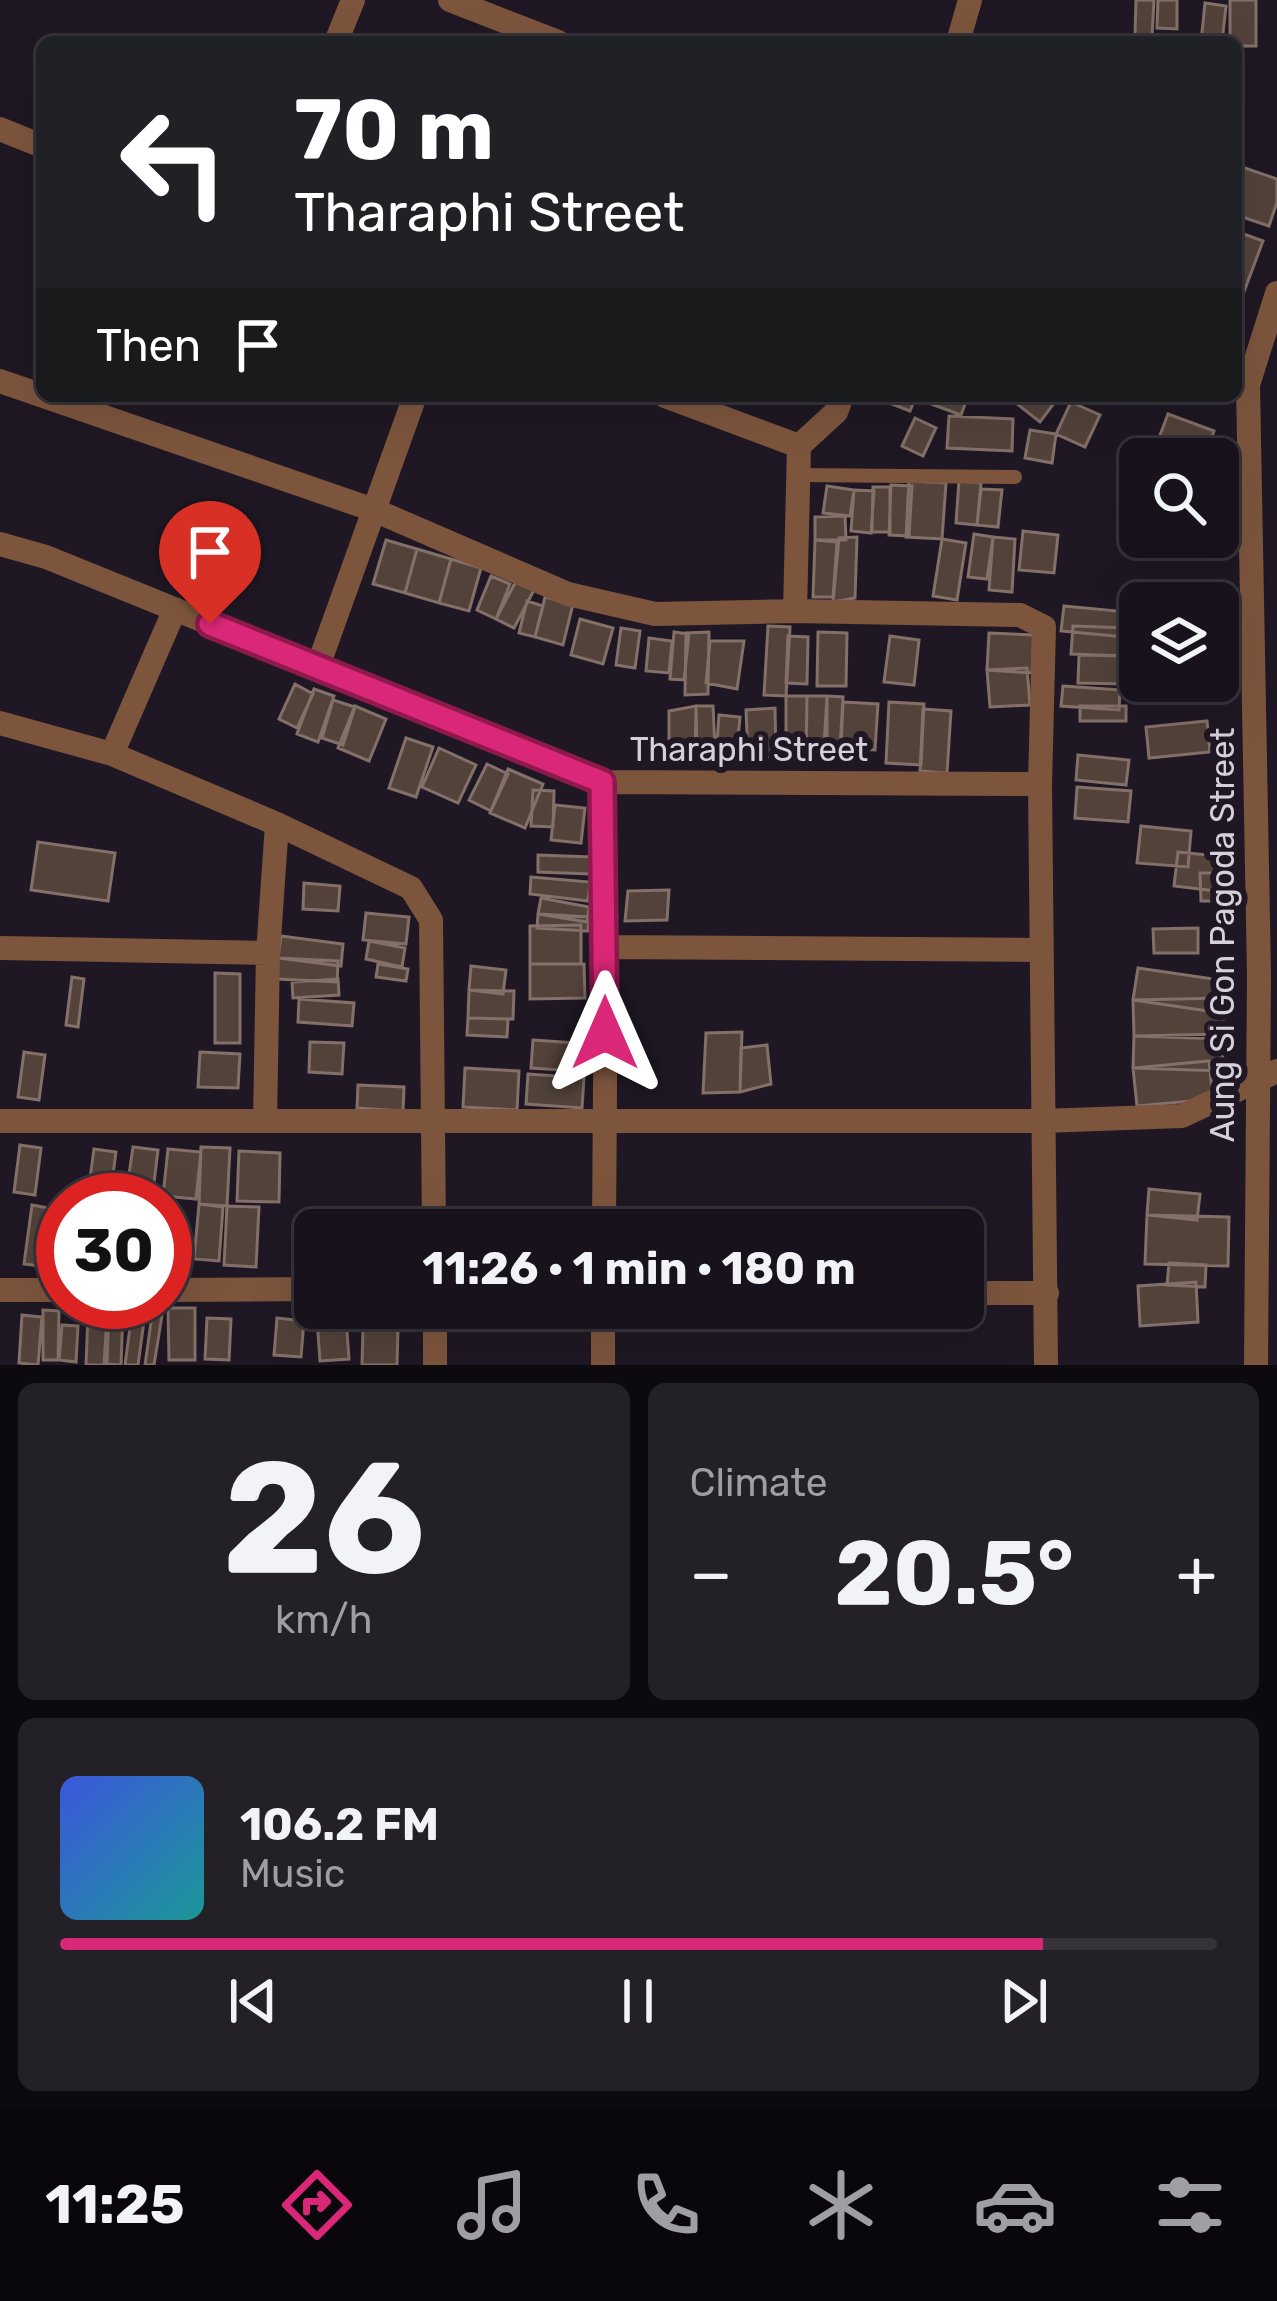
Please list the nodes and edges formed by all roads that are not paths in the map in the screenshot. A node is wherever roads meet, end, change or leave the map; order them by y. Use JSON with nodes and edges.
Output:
{"nodes":[{"id":1,"x":353,"y":0,"type":"edge"},
{"id":2,"x":450,"y":0,"type":"edge"},
{"id":3,"x":970,"y":0,"type":"edge"},
{"id":4,"x":338,"y":36,"type":"edge"},
{"id":5,"x":543,"y":36,"type":"edge"},
{"id":6,"x":960,"y":36,"type":"edge"},
{"id":7,"x":3,"y":138,"type":"edge"},
{"id":8,"x":36,"y":145,"type":"edge"},
{"id":9,"x":1277,"y":293,"type":"edge"},
{"id":10,"x":0,"y":382,"type":"edge"},
{"id":11,"x":1242,"y":384,"type":"edge"},
{"id":12,"x":36,"y":394,"type":"edge"},
{"id":13,"x":58,"y":402,"type":"edge"},
{"id":14,"x":414,"y":402,"type":"edge"},
{"id":15,"x":681,"y":402,"type":"edge"},
{"id":16,"x":840,"y":402,"type":"edge"},
{"id":17,"x":799,"y":446,"type":"junction"},
{"id":18,"x":799,"y":476,"type":"junction"},
{"id":19,"x":1015,"y":477,"type":"dead end"},
{"id":20,"x":374,"y":510,"type":"junction"},
{"id":21,"x":0,"y":544,"type":"edge"},
{"id":22,"x":175,"y":609,"type":"junction"},
{"id":23,"x":795,"y":611,"type":"junction"},
{"id":24,"x":317,"y":669,"type":"junction"},
{"id":25,"x":0,"y":723,"type":"edge"},
{"id":26,"x":112,"y":754,"type":"junction"},
{"id":27,"x":602,"y":782,"type":"junction"},
{"id":28,"x":1040,"y":784,"type":"junction"},
{"id":29,"x":277,"y":824,"type":"junction"},
{"id":30,"x":605,"y":947,"type":"junction"},
{"id":31,"x":0,"y":948,"type":"edge"},
{"id":32,"x":1041,"y":950,"type":"junction"},
{"id":33,"x":268,"y":953,"type":"junction"},
{"id":34,"x":1267,"y":1076,"type":"edge"},
{"id":35,"x":433,"y":1119,"type":"junction"},
{"id":36,"x":604,"y":1119,"type":"junction"},
{"id":37,"x":0,"y":1120,"type":"edge"},
{"id":38,"x":265,"y":1120,"type":"junction"},
{"id":39,"x":1043,"y":1121,"type":"junction"},
{"id":40,"x":434,"y":1209,"type":"edge"},
{"id":41,"x":604,"y":1209,"type":"edge"},
{"id":42,"x":294,"y":1289,"type":"edge"},
{"id":43,"x":0,"y":1290,"type":"edge"},
{"id":44,"x":36,"y":1290,"type":"edge"},
{"id":45,"x":192,"y":1290,"type":"edge"},
{"id":46,"x":984,"y":1293,"type":"edge"},
{"id":47,"x":1047,"y":1294,"type":"junction"},
{"id":48,"x":435,"y":1329,"type":"edge"},
{"id":49,"x":603,"y":1329,"type":"edge"},
{"id":50,"x":436,"y":1365,"type":"edge"},
{"id":51,"x":603,"y":1365,"type":"edge"},
{"id":52,"x":1046,"y":1365,"type":"edge"},
{"id":53,"x":1256,"y":1365,"type":"edge"}],
"edges":[{"from":1,"to":4,"type":"street"},
{"from":2,"to":5,"type":"street"},
{"from":3,"to":6,"type":"street"},
{"from":7,"to":8,"type":"street"},
{"from":9,"to":11,"type":"street","name":"Aung Si Gon Pagoda Street"},
{"from":10,"to":12,"type":"street"},
{"from":11,"to":34,"type":"street","name":"Aung Si Gon Pagoda Street"},
{"from":13,"to":20,"type":"street"},
{"from":14,"to":20,"type":"street"},
{"from":15,"to":17,"type":"street"},
{"from":16,"to":17,"type":"street"},
{"from":17,"to":18,"type":"street"},
{"from":18,"to":19,"type":"lane"},
{"from":18,"to":23,"type":"street"},
{"from":20,"to":23,"type":"street"},
{"from":20,"to":24,"type":"street"},
{"from":21,"to":22,"type":"street","name":"Tharaphi Street"},
{"from":22,"to":24,"type":"street","name":"Tharaphi Street"},
{"from":22,"to":26,"type":"street"},
{"from":23,"to":28,"type":"street"},
{"from":24,"to":27,"type":"street","name":"Tharaphi Street"},
{"from":25,"to":26,"type":"street"},
{"from":26,"to":29,"type":"street"},
{"from":27,"to":28,"type":"street","name":"Tharaphi Street"},
{"from":27,"to":30,"type":"street"},
{"from":28,"to":32,"type":"street"},
{"from":29,"to":33,"type":"street"},
{"from":29,"to":35,"type":"street"},
{"from":30,"to":32,"type":"street"},
{"from":30,"to":36,"type":"street"},
{"from":31,"to":33,"type":"street"},
{"from":32,"to":39,"type":"street"},
{"from":33,"to":38,"type":"street"},
{"from":34,"to":39,"type":"street"},
{"from":34,"to":53,"type":"street","name":"Aung Si Gon Pagoda Street"},
{"from":35,"to":36,"type":"street"},
{"from":35,"to":38,"type":"street"},
{"from":35,"to":40,"type":"street"},
{"from":36,"to":39,"type":"street"},
{"from":36,"to":41,"type":"street"},
{"from":37,"to":38,"type":"street"},
{"from":39,"to":47,"type":"street"},
{"from":42,"to":45,"type":"street"},
{"from":43,"to":44,"type":"street"},
{"from":46,"to":47,"type":"street"},
{"from":47,"to":52,"type":"street"},
{"from":48,"to":50,"type":"street"},
{"from":49,"to":51,"type":"street"}]}
